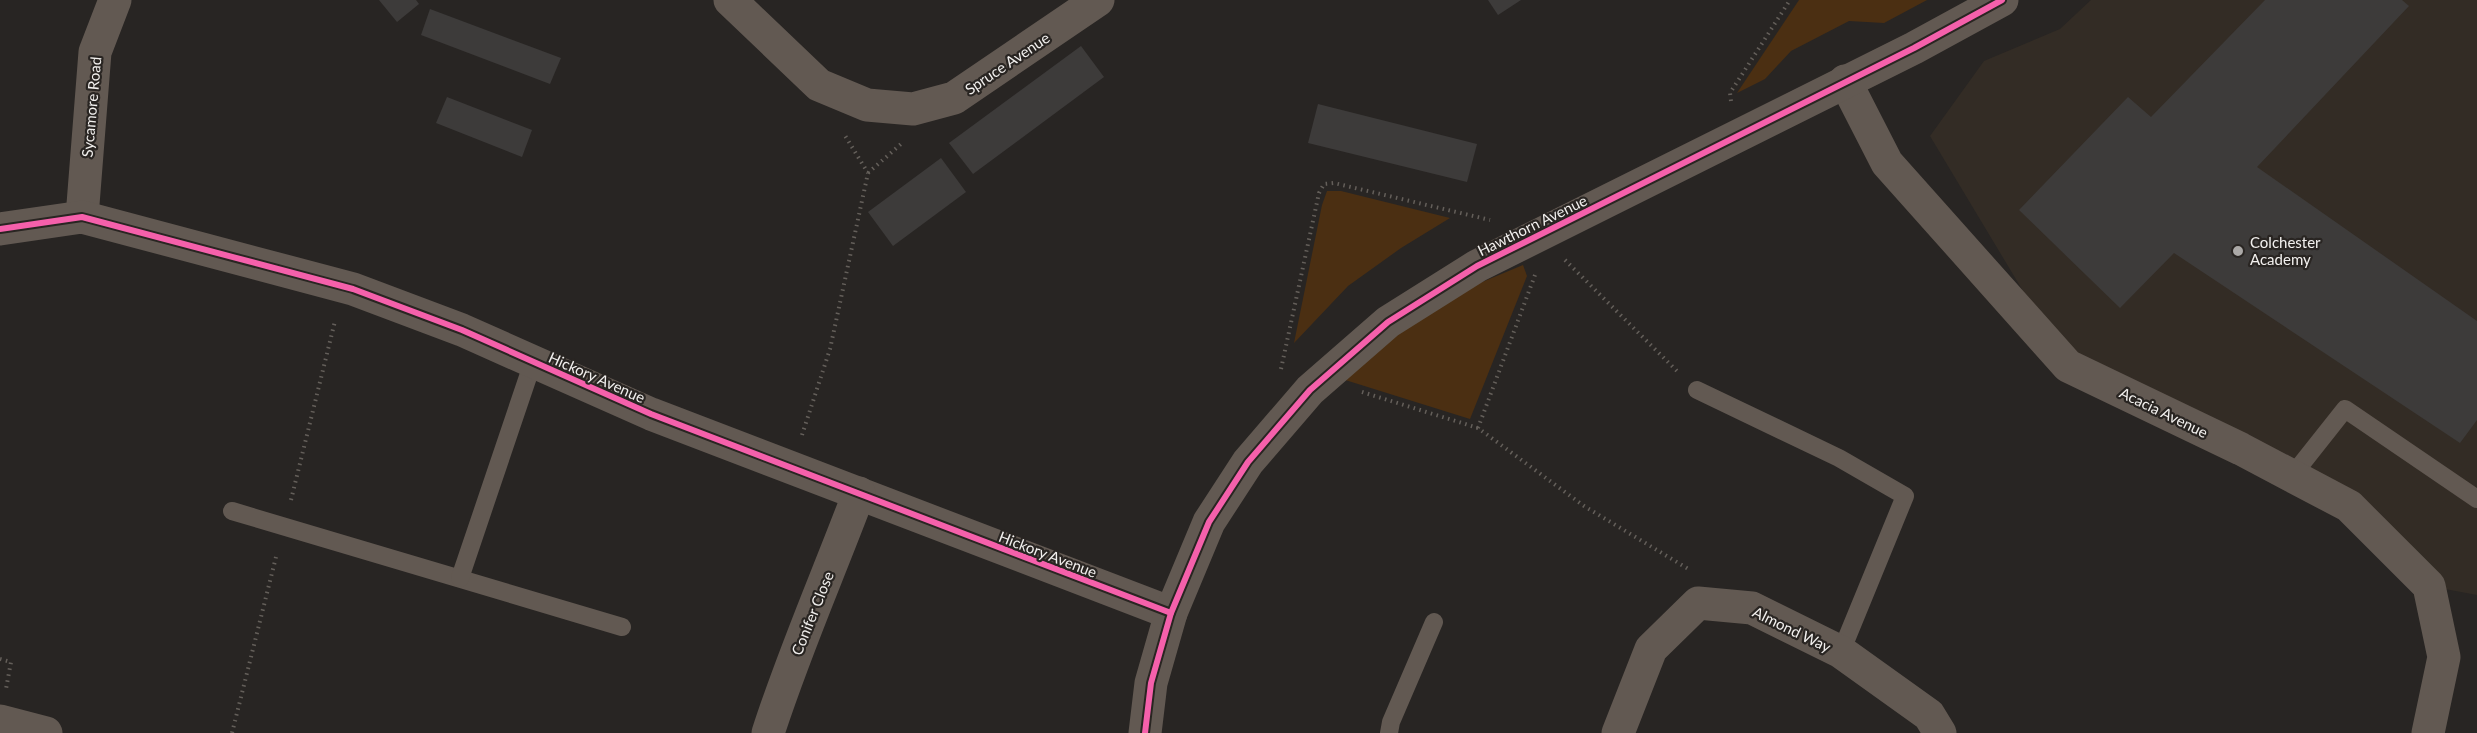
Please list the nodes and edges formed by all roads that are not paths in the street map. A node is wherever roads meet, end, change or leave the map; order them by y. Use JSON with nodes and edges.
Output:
{"nodes":[{"id":1,"x":115,"y":0,"type":"edge"},
{"id":2,"x":730,"y":0,"type":"edge"},
{"id":3,"x":1098,"y":0,"type":"edge"},
{"id":4,"x":2002,"y":0,"type":"edge"},
{"id":5,"x":1845,"y":81,"type":"junction"},
{"id":6,"x":82,"y":217,"type":"junction"},
{"id":7,"x":0,"y":229,"type":"edge"},
{"id":8,"x":533,"y":362,"type":"junction"},
{"id":9,"x":1697,"y":390,"type":"road end"},
{"id":10,"x":2292,"y":476,"type":"junction"},
{"id":11,"x":859,"y":493,"type":"junction"},
{"id":12,"x":2477,"y":499,"type":"edge"},
{"id":13,"x":232,"y":511,"type":"dead end"},
{"id":14,"x":460,"y":578,"type":"junction"},
{"id":15,"x":1171,"y":613,"type":"junction"},
{"id":16,"x":1434,"y":622,"type":"dead end"},
{"id":17,"x":622,"y":627,"type":"dead end"},
{"id":18,"x":1841,"y":652,"type":"junction"},
{"id":19,"x":0,"y":721,"type":"edge"},
{"id":20,"x":46,"y":733,"type":"edge"},
{"id":21,"x":768,"y":733,"type":"edge"},
{"id":22,"x":1145,"y":733,"type":"edge"},
{"id":23,"x":1389,"y":733,"type":"edge"},
{"id":24,"x":1618,"y":733,"type":"edge"},
{"id":25,"x":1940,"y":733,"type":"edge"},
{"id":26,"x":2428,"y":733,"type":"edge"}],
"edges":[{"from":1,"to":6,"type":"street","name":"Sycamore Road"},
{"from":2,"to":3,"type":"street","name":"Spruce Avenue"},
{"from":4,"to":5,"type":"street","name":"Hawthorn Avenue"},
{"from":5,"to":10,"type":"street","name":"Acacia Avenue"},
{"from":5,"to":15,"type":"street","name":"Hawthorn Avenue"},
{"from":6,"to":7,"type":"street","name":"Hickory Avenue"},
{"from":6,"to":8,"type":"street","name":"Hickory Avenue"},
{"from":8,"to":11,"type":"street","name":"Hickory Avenue"},
{"from":8,"to":14,"type":"lane"},
{"from":9,"to":18,"type":"lane"},
{"from":10,"to":12,"type":"lane"},
{"from":10,"to":26,"type":"street","name":"Acacia Avenue"},
{"from":11,"to":15,"type":"street","name":"Hickory Avenue"},
{"from":11,"to":21,"type":"street","name":"Conifer Close"},
{"from":13,"to":14,"type":"lane"},
{"from":14,"to":17,"type":"lane"},
{"from":15,"to":22,"type":"street","name":"Hawthorn Avenue"},
{"from":16,"to":23,"type":"lane"},
{"from":18,"to":24,"type":"street","name":"Almond Way"},
{"from":18,"to":25,"type":"street","name":"Almond Way"},
{"from":19,"to":20,"type":"street"}]}
